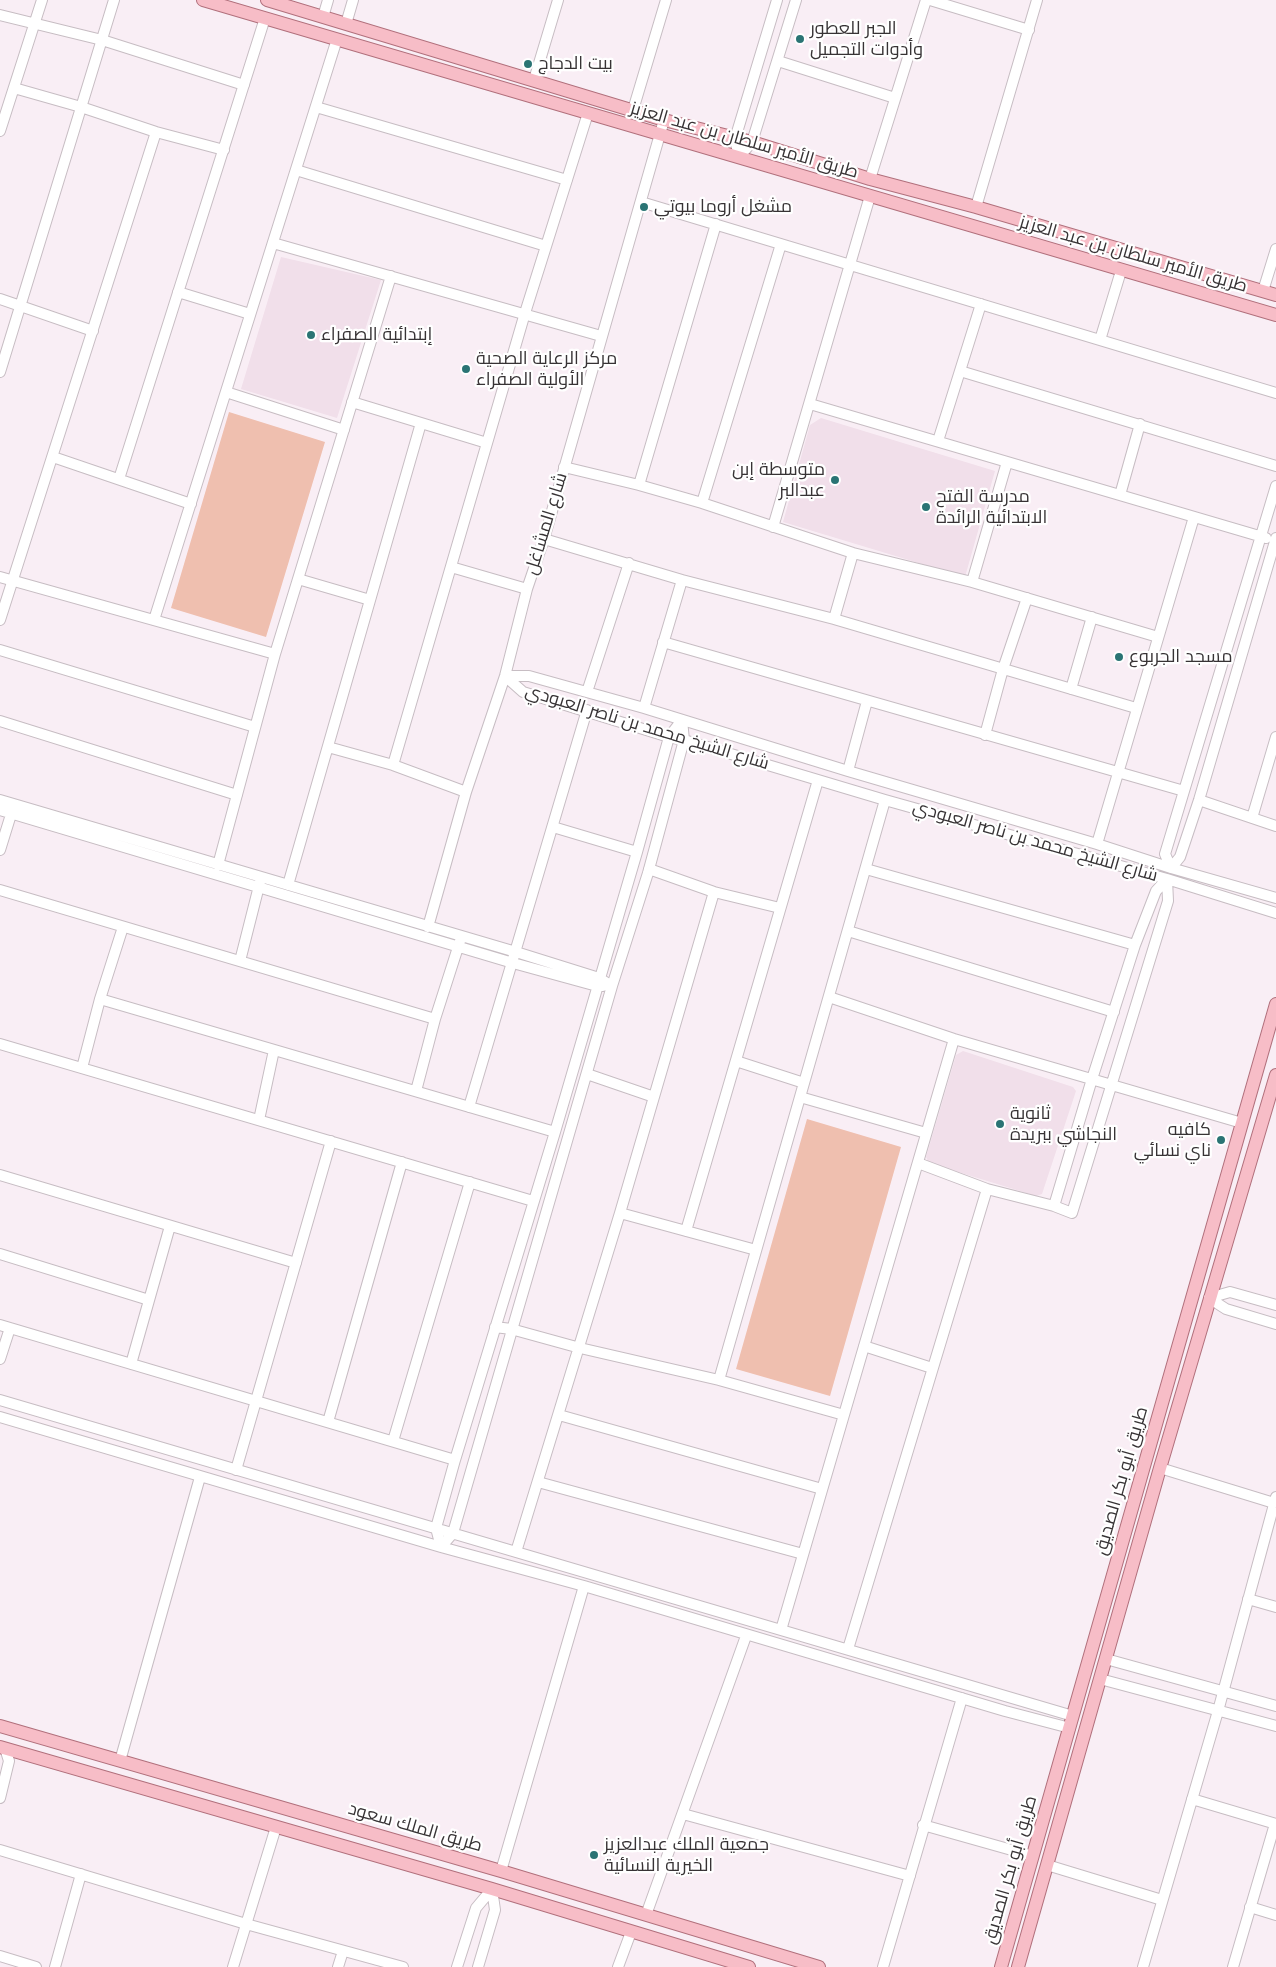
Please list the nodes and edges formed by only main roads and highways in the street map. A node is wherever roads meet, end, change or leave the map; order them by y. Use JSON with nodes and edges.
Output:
{"nodes":[{"id":1,"x":203,"y":0,"type":"edge"},
{"id":2,"x":267,"y":0,"type":"edge"},
{"id":3,"x":1276,"y":295,"type":"edge"},
{"id":4,"x":1276,"y":315,"type":"edge"},
{"id":5,"x":1276,"y":1004,"type":"edge"},
{"id":6,"x":1276,"y":1075,"type":"edge"},
{"id":7,"x":1273,"y":1097,"type":"edge"},
{"id":8,"x":1072,"y":1722,"type":"junction"},
{"id":9,"x":0,"y":1726,"type":"edge"},
{"id":10,"x":1086,"y":1728,"type":"junction"},
{"id":11,"x":23,"y":1733,"type":"junction"},
{"id":12,"x":2,"y":1750,"type":"edge"},
{"id":13,"x":18,"y":1752,"type":"junction"},
{"id":14,"x":749,"y":1967,"type":"edge"},
{"id":15,"x":819,"y":1967,"type":"edge"},
{"id":16,"x":1001,"y":1967,"type":"edge"},
{"id":17,"x":1018,"y":1967,"type":"edge"}],
"edges":[{"from":1,"to":4,"type":"main road","name":"طريق الأمير سلطان بن عبد العزيز"},
{"from":2,"to":3,"type":"main road","name":"طريق الأمير سلطان بن عبد العزيز"},
{"from":5,"to":8,"type":"main road","name":"طريق أبو بكر الصديق"},
{"from":6,"to":7,"type":"main road","name":"طريق أبو بكر الصديق"},
{"from":7,"to":10,"type":"main road","name":"طريق أبو بكر الصديق"},
{"from":8,"to":10,"type":"main road"},
{"from":8,"to":16,"type":"main road","name":"طريق أبو بكر الصديق"},
{"from":9,"to":11,"type":"main road","name":"طريق الملك سعود"},
{"from":10,"to":17,"type":"main road","name":"طريق أبو بكر الصديق"},
{"from":11,"to":13,"type":"main road"},
{"from":11,"to":15,"type":"main road","name":"طريق الملك سعود"},
{"from":12,"to":13,"type":"main road"},
{"from":13,"to":14,"type":"main road"}]}
